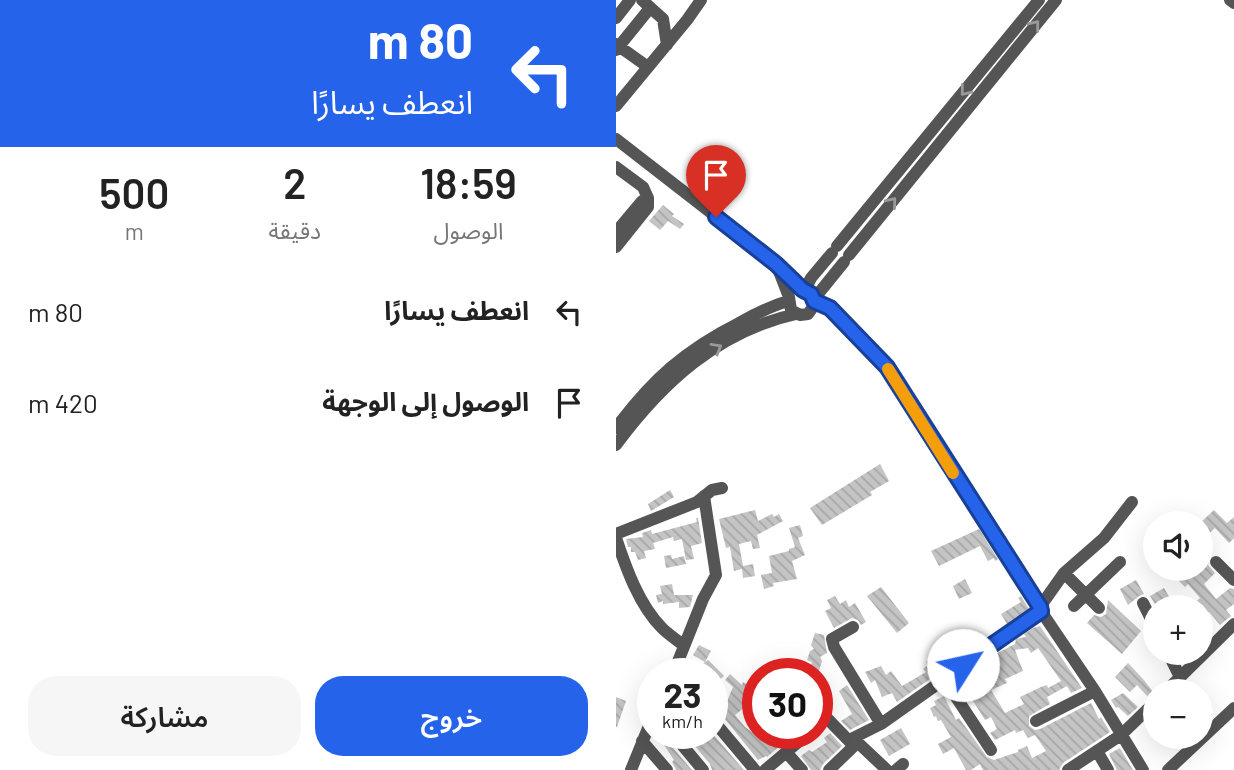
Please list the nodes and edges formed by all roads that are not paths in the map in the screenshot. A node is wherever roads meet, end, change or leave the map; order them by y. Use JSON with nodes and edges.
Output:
{"nodes":[{"id":1,"x":631,"y":0,"type":"edge"},
{"id":2,"x":701,"y":0,"type":"edge"},
{"id":3,"x":1040,"y":0,"type":"edge"},
{"id":4,"x":1056,"y":0,"type":"edge"},
{"id":5,"x":646,"y":4,"type":"edge"},
{"id":6,"x":616,"y":18,"type":"edge"},
{"id":7,"x":667,"y":44,"type":"junction"},
{"id":8,"x":617,"y":47,"type":"edge"},
{"id":9,"x":649,"y":67,"type":"junction"},
{"id":10,"x":616,"y":106,"type":"edge"},
{"id":11,"x":616,"y":139,"type":"edge"},
{"id":12,"x":616,"y":167,"type":"edge"},
{"id":13,"x":649,"y":198,"type":"junction"},
{"id":14,"x":616,"y":232,"type":"edge"},
{"id":15,"x":616,"y":247,"type":"edge"},
{"id":16,"x":776,"y":264,"type":"junction"},
{"id":17,"x":809,"y":295,"type":"junction"},
{"id":18,"x":789,"y":299,"type":"junction"},
{"id":19,"x":802,"y":314,"type":"junction"},
{"id":20,"x":844,"y":322,"type":"junction"},
{"id":21,"x":616,"y":428,"type":"edge"},
{"id":22,"x":616,"y":445,"type":"edge"},
{"id":23,"x":722,"y":488,"type":"dead end"},
{"id":24,"x":704,"y":496,"type":"junction"},
{"id":25,"x":1132,"y":502,"type":"dead end"},
{"id":26,"x":616,"y":536,"type":"edge"},
{"id":27,"x":1120,"y":562,"type":"dead end"},
{"id":28,"x":1216,"y":562,"type":"dead end"},
{"id":29,"x":1064,"y":573,"type":"junction"},
{"id":30,"x":1234,"y":580,"type":"edge"},
{"id":31,"x":1085,"y":594,"type":"junction"},
{"id":32,"x":1074,"y":606,"type":"dead end"},
{"id":33,"x":1099,"y":608,"type":"dead end"},
{"id":34,"x":1040,"y":609,"type":"junction"},
{"id":35,"x":1234,"y":624,"type":"edge"},
{"id":36,"x":853,"y":627,"type":"dead end"},
{"id":37,"x":684,"y":646,"type":"junction"},
{"id":38,"x":679,"y":658,"type":"edge"},
{"id":39,"x":1174,"y":665,"type":"edge"},
{"id":40,"x":1180,"y":677,"type":"joint"},
{"id":41,"x":944,"y":679,"type":"junction"},
{"id":42,"x":1095,"y":691,"type":"junction"},
{"id":43,"x":1234,"y":708,"type":"edge"},
{"id":44,"x":1143,"y":714,"type":"edge"},
{"id":45,"x":1036,"y":721,"type":"dead end"},
{"id":46,"x":881,"y":724,"type":"junction"},
{"id":47,"x":833,"y":730,"type":"edge"},
{"id":48,"x":1121,"y":735,"type":"junction"},
{"id":49,"x":728,"y":738,"type":"edge"},
{"id":50,"x":639,"y":749,"type":"edge"},
{"id":51,"x":649,"y":749,"type":"edge"},
{"id":52,"x":685,"y":749,"type":"edge"},
{"id":53,"x":790,"y":749,"type":"edge"},
{"id":54,"x":991,"y":750,"type":"dead end"},
{"id":55,"x":1097,"y":751,"type":"junction"},
{"id":56,"x":786,"y":752,"type":"junction"},
{"id":57,"x":844,"y":766,"type":"edge"},
{"id":58,"x":631,"y":770,"type":"edge"},
{"id":59,"x":667,"y":770,"type":"edge"},
{"id":60,"x":703,"y":770,"type":"edge"},
{"id":61,"x":756,"y":770,"type":"edge"},
{"id":62,"x":802,"y":770,"type":"edge"},
{"id":63,"x":829,"y":770,"type":"edge"},
{"id":64,"x":887,"y":770,"type":"edge"},
{"id":65,"x":1068,"y":770,"type":"edge"},
{"id":66,"x":1108,"y":770,"type":"edge"},
{"id":67,"x":1143,"y":770,"type":"edge"},
{"id":68,"x":1168,"y":770,"type":"edge"}],
"edges":[{"from":1,"to":6,"type":"street"},
{"from":2,"to":7,"type":"street"},
{"from":3,"to":17,"type":"street","one_way":true},
{"from":17,"to":4,"type":"street","one_way":true},
{"from":5,"to":7,"type":"street"},
{"from":5,"to":8,"type":"street"},
{"from":7,"to":9,"type":"street"},
{"from":8,"to":9,"type":"street"},
{"from":9,"to":10,"type":"street"},
{"from":11,"to":16,"type":"street"},
{"from":12,"to":13,"type":"street"},
{"from":13,"to":14,"type":"street"},
{"from":13,"to":15,"type":"street"},
{"from":16,"to":17,"type":"street"},
{"from":16,"to":18,"type":"street"},
{"from":17,"to":18,"type":"street"},
{"from":17,"to":19,"type":"street"},
{"from":17,"to":20,"type":"street"},
{"from":18,"to":19,"type":"street"},
{"from":18,"to":21,"type":"street"},
{"from":19,"to":20,"type":"street"},
{"from":22,"to":19,"type":"street","one_way":true},
{"from":20,"to":34,"type":"street"},
{"from":23,"to":24,"type":"street"},
{"from":24,"to":26,"type":"street"},
{"from":24,"to":37,"type":"street"},
{"from":25,"to":29,"type":"street"},
{"from":26,"to":37,"type":"street"},
{"from":27,"to":31,"type":"street"},
{"from":28,"to":30,"type":"street"},
{"from":29,"to":31,"type":"street"},
{"from":29,"to":34,"type":"street"},
{"from":31,"to":32,"type":"street"},
{"from":31,"to":33,"type":"street"},
{"from":34,"to":41,"type":"street"},
{"from":34,"to":42,"type":"street"},
{"from":35,"to":40,"type":"street"},
{"from":36,"to":46,"type":"street"},
{"from":37,"to":38,"type":"street"},
{"from":39,"to":40,"type":"street"},
{"from":41,"to":46,"type":"street"},
{"from":41,"to":54,"type":"street"},
{"from":42,"to":45,"type":"street"},
{"from":42,"to":48,"type":"street"},
{"from":43,"to":68,"type":"street"},
{"from":44,"to":48,"type":"street"},
{"from":46,"to":64,"type":"street"},
{"from":47,"to":57,"type":"street"},
{"from":48,"to":55,"type":"street"},
{"from":48,"to":67,"type":"street"},
{"from":49,"to":61,"type":"street"},
{"from":50,"to":58,"type":"street"},
{"from":51,"to":59,"type":"street"},
{"from":52,"to":60,"type":"street"},
{"from":53,"to":56,"type":"street"},
{"from":55,"to":65,"type":"street"},
{"from":55,"to":66,"type":"street"},
{"from":56,"to":61,"type":"street"},
{"from":56,"to":62,"type":"street"},
{"from":57,"to":63,"type":"street"}]}
